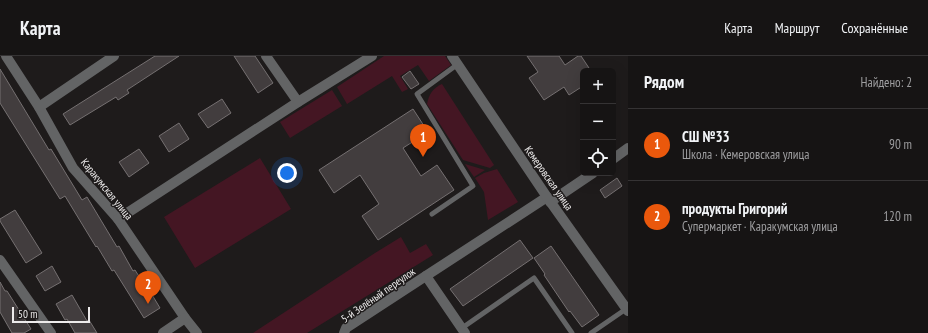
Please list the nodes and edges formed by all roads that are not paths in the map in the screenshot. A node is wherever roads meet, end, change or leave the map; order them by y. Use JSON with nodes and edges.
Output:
{"nodes":[{"id":1,"x":6,"y":56,"type":"edge"},
{"id":2,"x":114,"y":56,"type":"edge"},
{"id":3,"x":266,"y":56,"type":"edge"},
{"id":4,"x":372,"y":56,"type":"edge"},
{"id":5,"x":455,"y":60,"type":"edge"},
{"id":6,"x":298,"y":102,"type":"junction"},
{"id":7,"x":39,"y":107,"type":"junction"},
{"id":8,"x":628,"y":148,"type":"edge"},
{"id":9,"x":616,"y":157,"type":"edge"},
{"id":10,"x":588,"y":176,"type":"edge"},
{"id":11,"x":549,"y":200,"type":"junction"},
{"id":12,"x":432,"y":214,"type":"dead end"},
{"id":13,"x":118,"y":219,"type":"junction"},
{"id":14,"x":0,"y":260,"type":"edge"},
{"id":15,"x":426,"y":276,"type":"junction"},
{"id":16,"x":627,"y":310,"type":"edge"},
{"id":17,"x":185,"y":318,"type":"junction"},
{"id":18,"x":463,"y":330,"type":"edge"},
{"id":19,"x":51,"y":333,"type":"edge"},
{"id":20,"x":163,"y":333,"type":"edge"},
{"id":21,"x":197,"y":333,"type":"edge"},
{"id":22,"x":344,"y":333,"type":"edge"},
{"id":23,"x":572,"y":333,"type":"edge"},
{"id":24,"x":591,"y":333,"type":"edge"}],
"edges":[{"from":1,"to":7,"type":"street","name":"Каракумская улица"},
{"from":2,"to":7,"type":"street"},
{"from":3,"to":6,"type":"street"},
{"from":4,"to":6,"type":"street"},
{"from":5,"to":11,"type":"street","name":"Кемеровская улица"},
{"from":5,"to":12,"type":"lane"},
{"from":6,"to":13,"type":"street"},
{"from":7,"to":13,"type":"street","name":"Каракумская улица"},
{"from":8,"to":9,"type":"street"},
{"from":10,"to":11,"type":"street","name":"5-й Зелёный переулок"},
{"from":11,"to":15,"type":"street","name":"5-й Зелёный переулок"},
{"from":11,"to":16,"type":"street","name":"Кемеровская улица"},
{"from":13,"to":17,"type":"street","name":"Каракумская улица"},
{"from":14,"to":19,"type":"street"},
{"from":15,"to":18,"type":"street"},
{"from":15,"to":22,"type":"street","name":"5-й Зелёный переулок"},
{"from":16,"to":24,"type":"lane"},
{"from":17,"to":20,"type":"street"},
{"from":17,"to":21,"type":"street","name":"Каракумская улица"},
{"from":18,"to":23,"type":"lane"}]}
